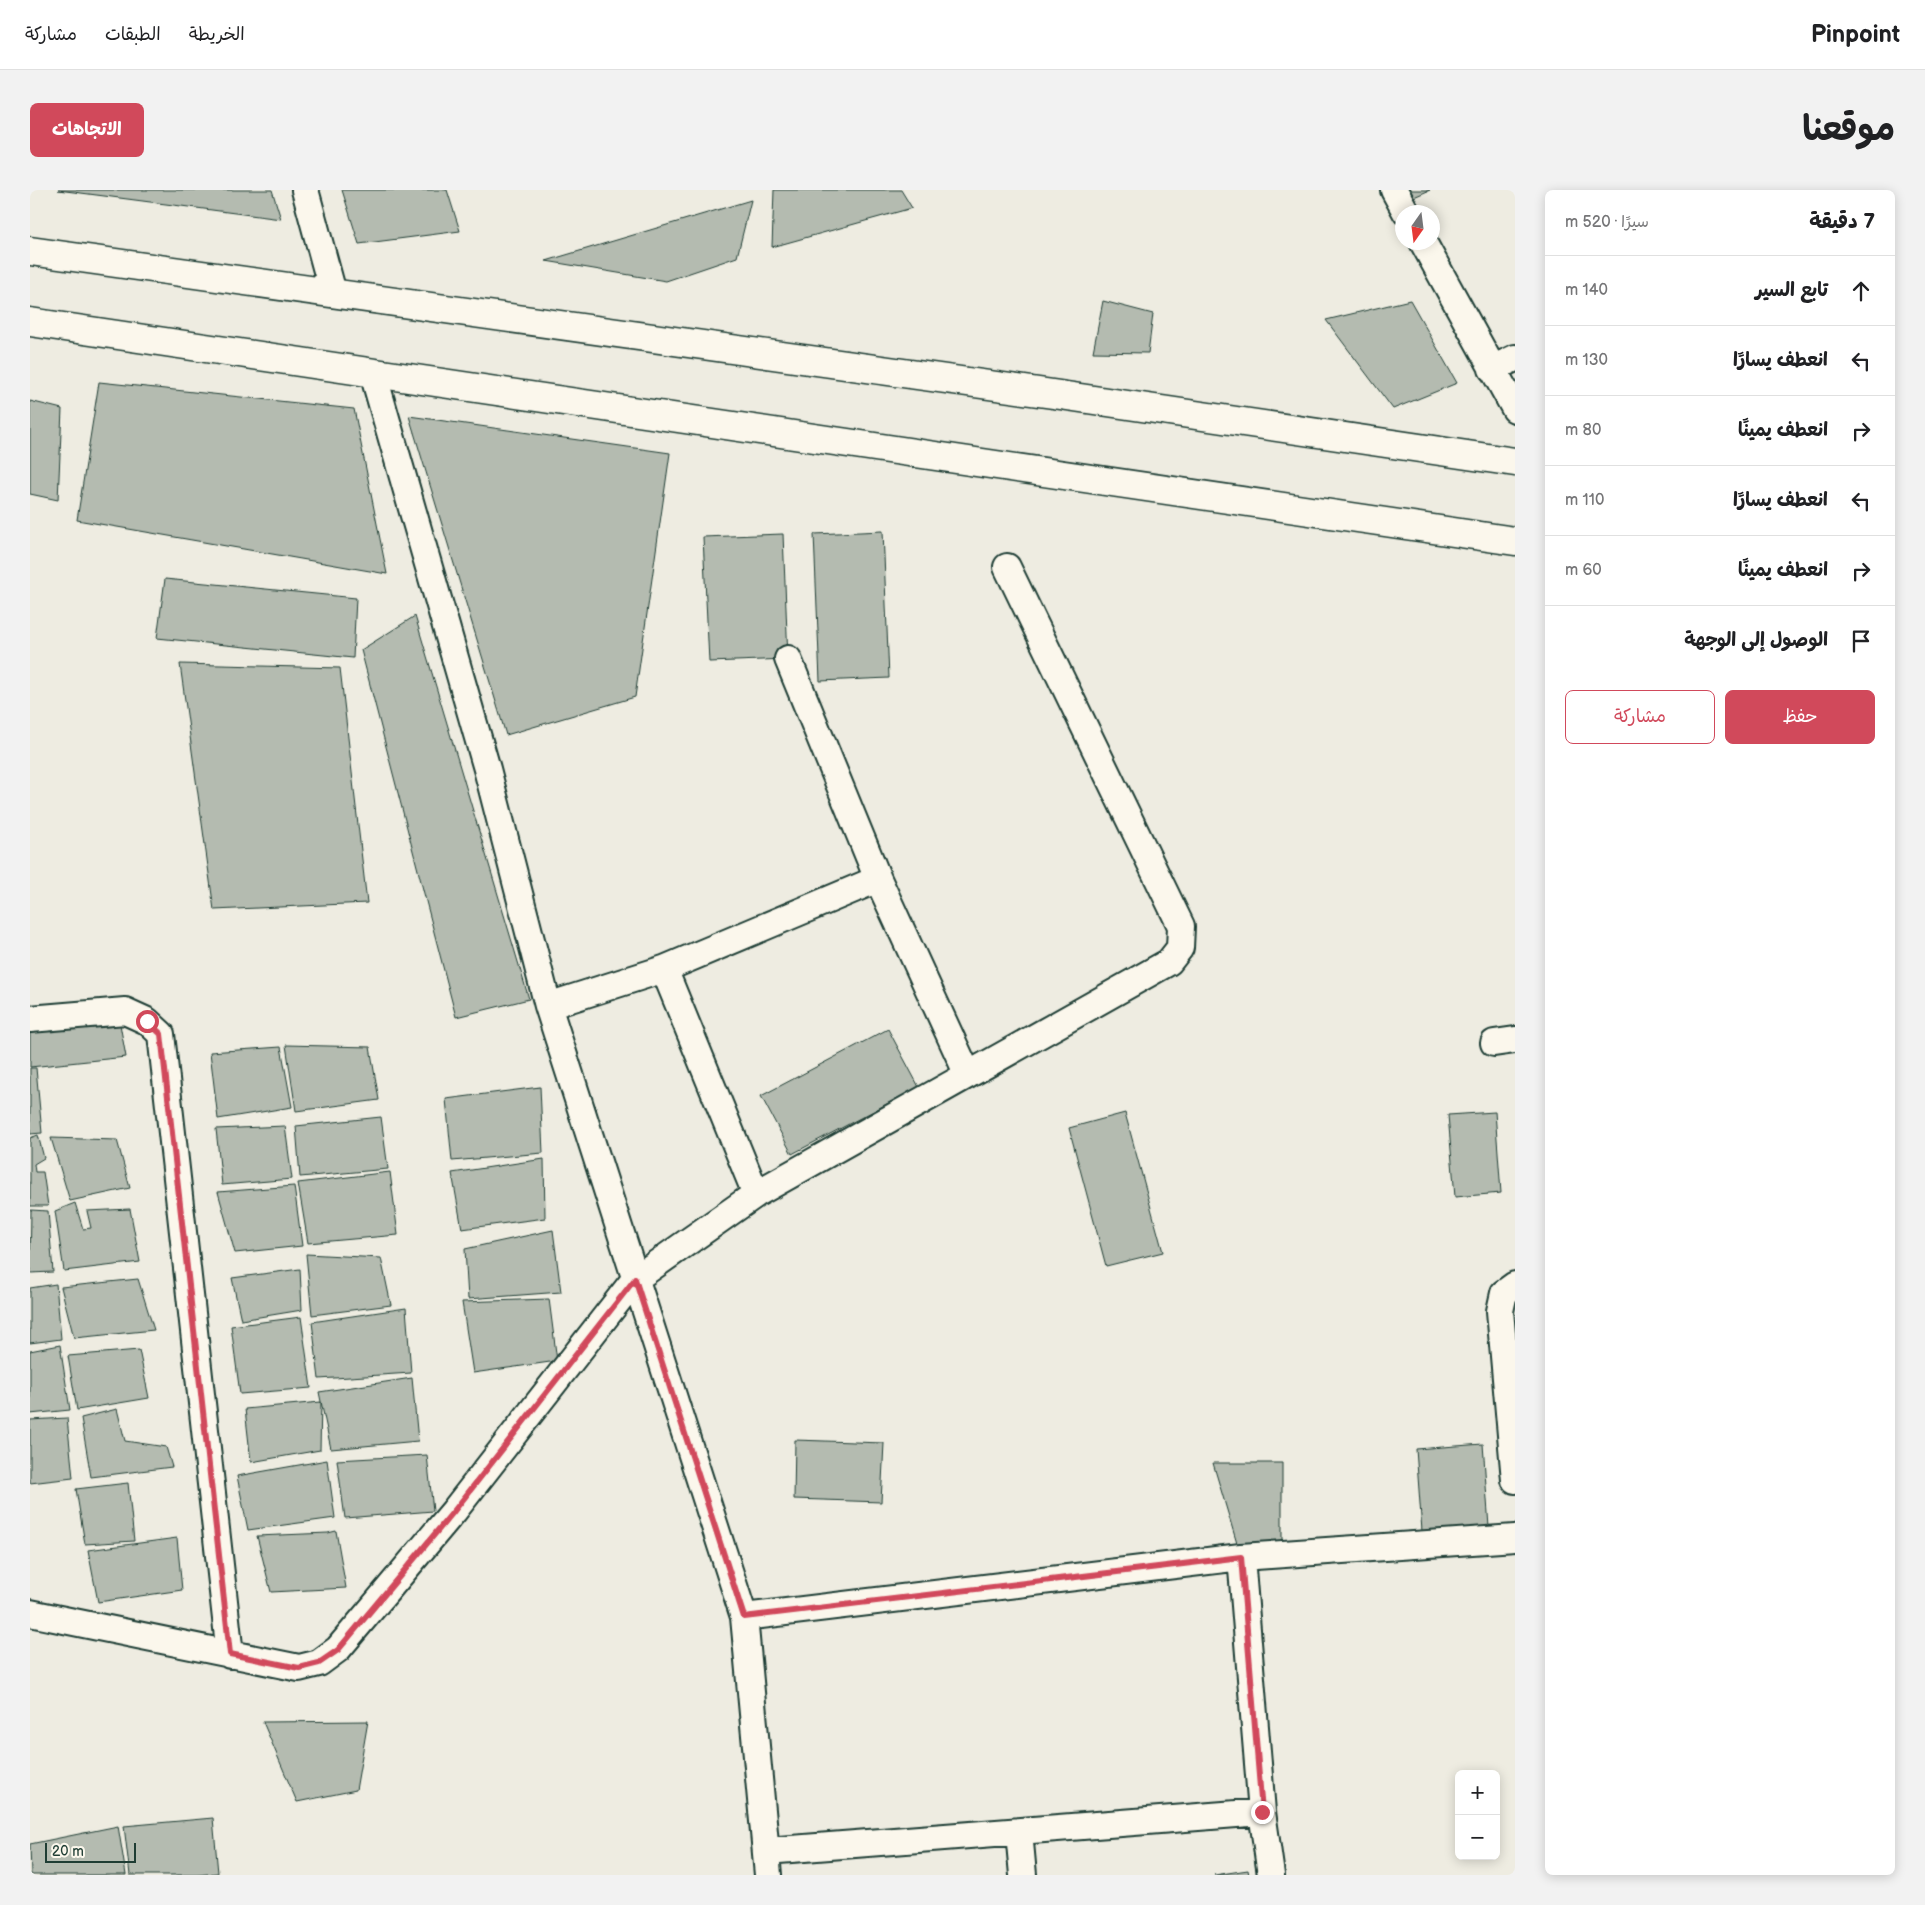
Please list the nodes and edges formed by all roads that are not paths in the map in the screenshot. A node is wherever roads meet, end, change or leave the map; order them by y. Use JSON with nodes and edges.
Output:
{"nodes":[{"id":1,"x":305,"y":190,"type":"edge"},
{"id":2,"x":1394,"y":190,"type":"edge"},
{"id":3,"x":1402,"y":205,"type":"edge"},
{"id":4,"x":1428,"y":250,"type":"edge"},
{"id":5,"x":30,"y":251,"type":"edge"},
{"id":6,"x":334,"y":293,"type":"junction"},
{"id":7,"x":30,"y":322,"type":"edge"},
{"id":8,"x":1504,"y":363,"type":"edge"},
{"id":9,"x":373,"y":373,"type":"junction"},
{"id":10,"x":1515,"y":409,"type":"edge"},
{"id":11,"x":1515,"y":462,"type":"edge"},
{"id":12,"x":1515,"y":541,"type":"edge"},
{"id":13,"x":1007,"y":567,"type":"dead end"},
{"id":14,"x":788,"y":659,"type":"dead end"},
{"id":15,"x":878,"y":880,"type":"junction"},
{"id":16,"x":664,"y":969,"type":"junction"},
{"id":17,"x":548,"y":1006,"type":"junction"},
{"id":18,"x":30,"y":1019,"type":"edge"},
{"id":19,"x":968,"y":1075,"type":"junction"},
{"id":20,"x":756,"y":1194,"type":"junction"},
{"id":21,"x":635,"y":1279,"type":"junction"},
{"id":22,"x":1515,"y":1285,"type":"edge"},
{"id":23,"x":1515,"y":1480,"type":"edge"},
{"id":24,"x":1515,"y":1538,"type":"edge"},
{"id":25,"x":1241,"y":1557,"type":"junction"},
{"id":26,"x":30,"y":1613,"type":"edge"},
{"id":27,"x":744,"y":1617,"type":"junction"},
{"id":28,"x":230,"y":1654,"type":"junction"},
{"id":29,"x":1262,"y":1812,"type":"junction"},
{"id":30,"x":1019,"y":1832,"type":"junction"},
{"id":31,"x":767,"y":1863,"type":"edge"},
{"id":32,"x":1023,"y":1875,"type":"edge"},
{"id":33,"x":1271,"y":1875,"type":"edge"}],
"edges":[{"from":1,"to":6,"type":"street"},
{"from":2,"to":3,"type":"street"},
{"from":4,"to":8,"type":"street"},
{"from":5,"to":6,"type":"main road"},
{"from":6,"to":11,"type":"main road"},
{"from":7,"to":9,"type":"main road"},
{"from":8,"to":10,"type":"street"},
{"from":9,"to":12,"type":"main road"},
{"from":9,"to":17,"type":"street"},
{"from":13,"to":19,"type":"street"},
{"from":14,"to":15,"type":"street"},
{"from":15,"to":16,"type":"street"},
{"from":15,"to":19,"type":"street"},
{"from":16,"to":17,"type":"street"},
{"from":16,"to":20,"type":"street"},
{"from":17,"to":21,"type":"street"},
{"from":18,"to":28,"type":"street"},
{"from":19,"to":20,"type":"street"},
{"from":20,"to":21,"type":"street"},
{"from":21,"to":27,"type":"street"},
{"from":21,"to":28,"type":"street"},
{"from":22,"to":23,"type":"street"},
{"from":24,"to":25,"type":"street"},
{"from":25,"to":27,"type":"street"},
{"from":25,"to":29,"type":"street"},
{"from":26,"to":28,"type":"street"},
{"from":27,"to":31,"type":"street"},
{"from":29,"to":30,"type":"street"},
{"from":29,"to":33,"type":"street"},
{"from":30,"to":31,"type":"street"},
{"from":30,"to":32,"type":"street"}]}
